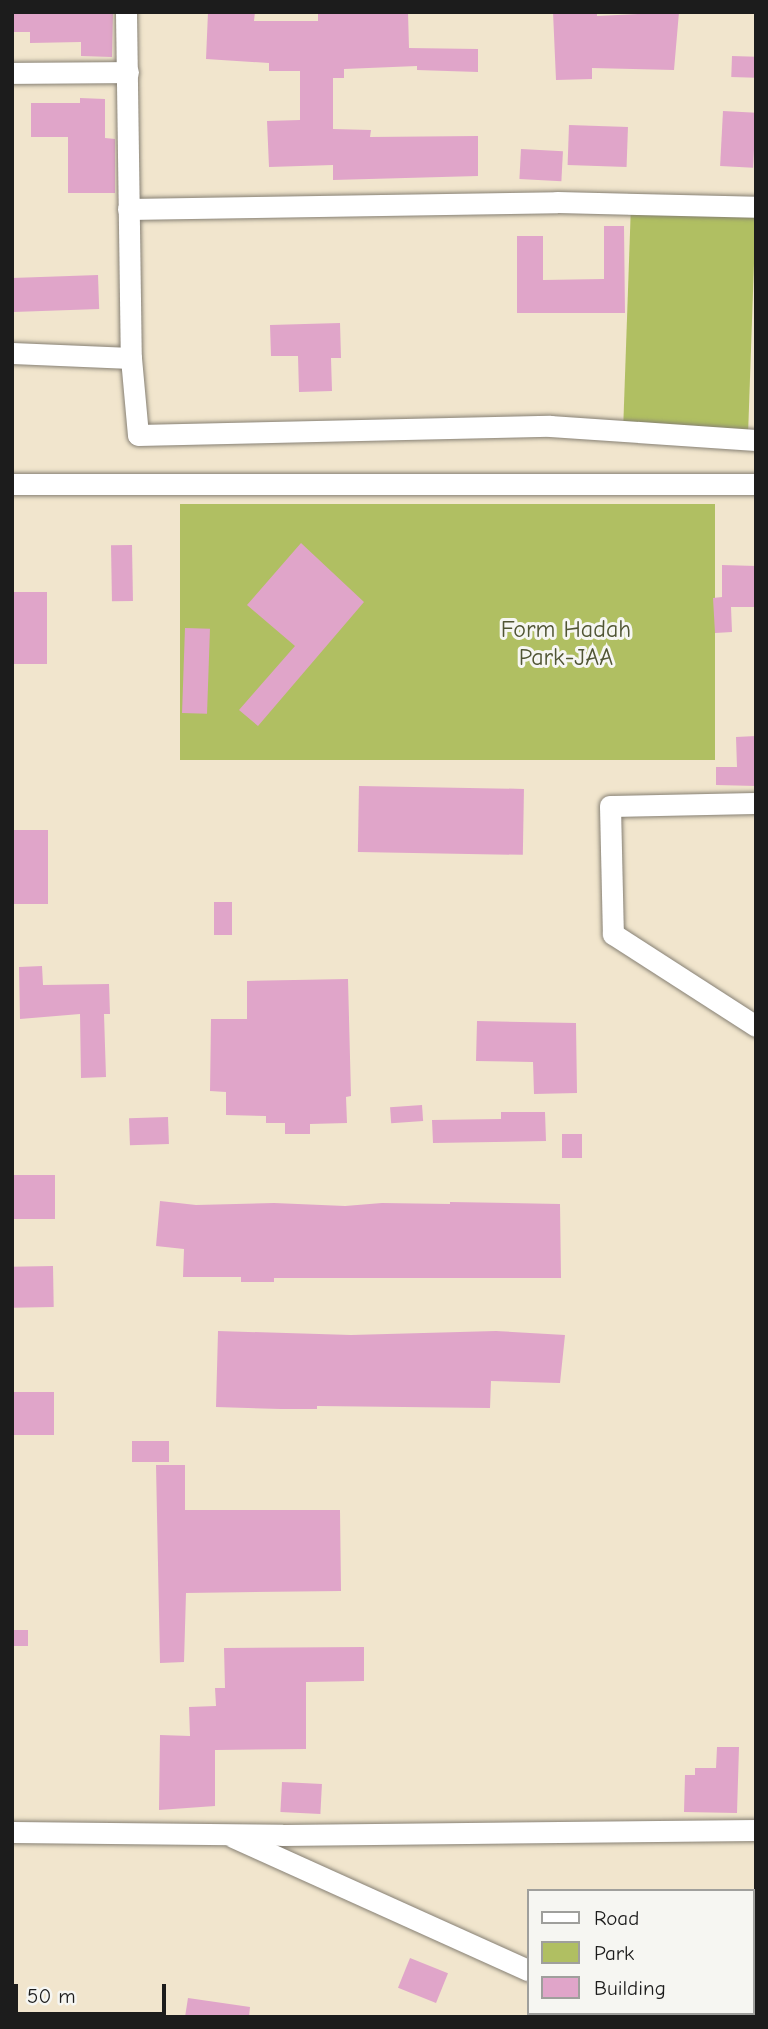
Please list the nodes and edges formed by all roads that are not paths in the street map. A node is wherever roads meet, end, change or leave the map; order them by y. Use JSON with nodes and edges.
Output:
{"nodes":[{"id":1,"x":126,"y":12,"type":"edge"},
{"id":2,"x":128,"y":72,"type":"junction"},
{"id":3,"x":12,"y":73,"type":"edge"},
{"id":4,"x":756,"y":207,"type":"edge"},
{"id":5,"x":128,"y":209,"type":"junction"},
{"id":6,"x":12,"y":353,"type":"edge"},
{"id":7,"x":131,"y":358,"type":"junction"},
{"id":8,"x":756,"y":440,"type":"edge"},
{"id":9,"x":12,"y":484,"type":"edge"},
{"id":10,"x":756,"y":484,"type":"edge"},
{"id":11,"x":756,"y":803,"type":"edge"},
{"id":12,"x":756,"y":1026,"type":"edge"},
{"id":13,"x":756,"y":1830,"type":"edge"},
{"id":14,"x":12,"y":1832,"type":"edge"},
{"id":15,"x":226,"y":1833,"type":"junction"},
{"id":16,"x":526,"y":1969,"type":"edge"}],
"edges":[{"from":1,"to":2,"type":"street"},
{"from":2,"to":3,"type":"street"},
{"from":2,"to":5,"type":"street"},
{"from":4,"to":5,"type":"street"},
{"from":5,"to":7,"type":"street"},
{"from":6,"to":7,"type":"street"},
{"from":7,"to":8,"type":"street"},
{"from":9,"to":10,"type":"street"},
{"from":11,"to":12,"type":"street"},
{"from":13,"to":15,"type":"street"},
{"from":14,"to":15,"type":"street"},
{"from":15,"to":16,"type":"street"}]}
